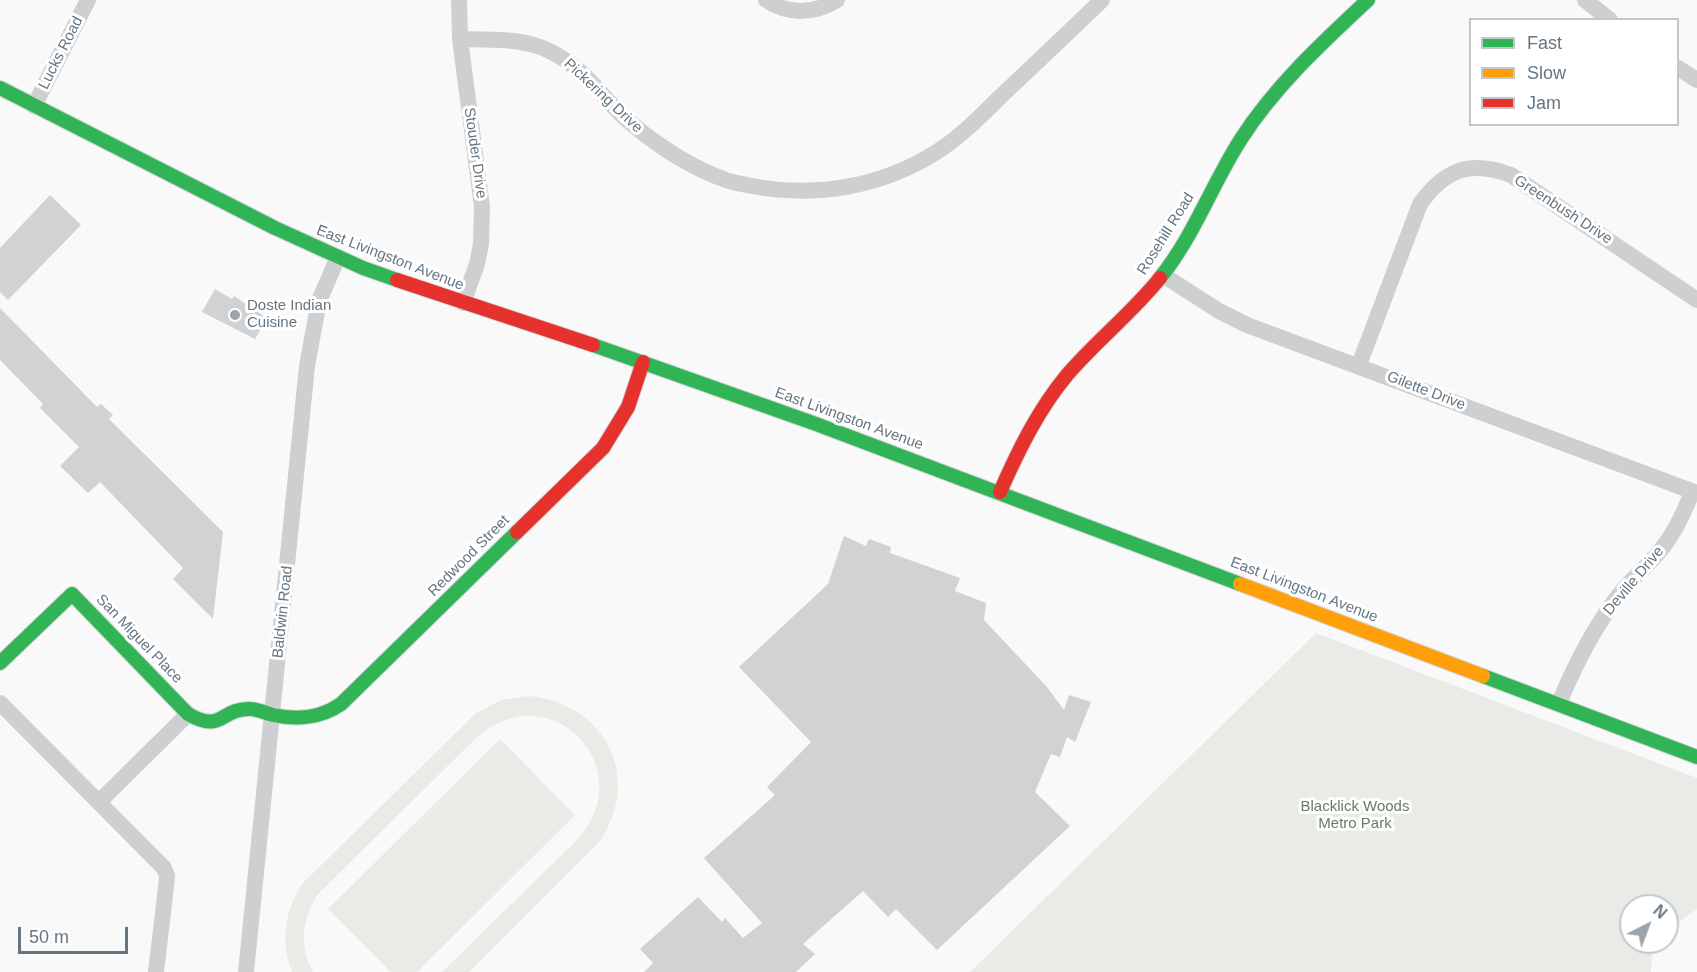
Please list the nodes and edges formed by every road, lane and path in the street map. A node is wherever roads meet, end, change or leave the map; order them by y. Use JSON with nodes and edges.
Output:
{"nodes":[{"id":1,"x":88,"y":0,"type":"edge"},
{"id":2,"x":459,"y":0,"type":"edge"},
{"id":3,"x":766,"y":0,"type":"edge"},
{"id":4,"x":837,"y":0,"type":"edge"},
{"id":5,"x":1102,"y":0,"type":"edge"},
{"id":6,"x":1368,"y":0,"type":"edge"},
{"id":7,"x":1585,"y":0,"type":"edge"},
{"id":8,"x":1608,"y":18,"type":"edge"},
{"id":9,"x":460,"y":39,"type":"junction"},
{"id":10,"x":1679,"y":69,"type":"edge"},
{"id":11,"x":1697,"y":80,"type":"edge"},
{"id":12,"x":0,"y":88,"type":"edge"},
{"id":13,"x":34,"y":106,"type":"junction"},
{"id":14,"x":338,"y":257,"type":"junction"},
{"id":15,"x":1163,"y":275,"type":"junction"},
{"id":16,"x":1697,"y":300,"type":"edge"},
{"id":17,"x":463,"y":303,"type":"junction"},
{"id":18,"x":643,"y":362,"type":"junction"},
{"id":19,"x":1359,"y":365,"type":"junction"},
{"id":20,"x":1000,"y":492,"type":"junction"},
{"id":21,"x":1695,"y":492,"type":"edge"},
{"id":22,"x":0,"y":663,"type":"edge"},
{"id":23,"x":0,"y":703,"type":"edge"},
{"id":24,"x":1559,"y":703,"type":"junction"},
{"id":25,"x":188,"y":714,"type":"junction"},
{"id":26,"x":273,"y":715,"type":"junction"},
{"id":27,"x":1697,"y":757,"type":"edge"},
{"id":28,"x":99,"y":802,"type":"junction"},
{"id":29,"x":156,"y":972,"type":"edge"},
{"id":30,"x":246,"y":972,"type":"edge"}],
"edges":[{"from":1,"to":13,"type":"street","name":"Lucks Road"},
{"from":2,"to":9,"type":"street","name":"Stouder Drive"},
{"from":3,"to":4,"type":"street"},
{"from":5,"to":9,"type":"street","name":"Pickering Drive"},
{"from":6,"to":15,"type":"main road","name":"Rosehill Road"},
{"from":7,"to":8,"type":"street"},
{"from":9,"to":17,"type":"street","name":"Stouder Drive"},
{"from":10,"to":11,"type":"street"},
{"from":12,"to":13,"type":"main road","name":"East Livingston Avenue"},
{"from":13,"to":14,"type":"main road","name":"East Livingston Avenue"},
{"from":14,"to":17,"type":"main road","name":"East Livingston Avenue"},
{"from":14,"to":26,"type":"street","name":"Baldwin Road"},
{"from":15,"to":19,"type":"street","name":"Gilette Drive"},
{"from":15,"to":20,"type":"main road","name":"Rosehill Road"},
{"from":16,"to":19,"type":"street","name":"Greenbush Drive"},
{"from":17,"to":18,"type":"main road","name":"East Livingston Avenue"},
{"from":18,"to":20,"type":"main road","name":"East Livingston Avenue"},
{"from":18,"to":26,"type":"main road","name":"Redwood Street"},
{"from":19,"to":21,"type":"street","name":"Gilette Drive"},
{"from":20,"to":24,"type":"main road","name":"East Livingston Avenue"},
{"from":21,"to":24,"type":"street","name":"Deville Drive"},
{"from":22,"to":25,"type":"main road","name":"San Miguel Place"},
{"from":23,"to":28,"type":"street"},
{"from":24,"to":27,"type":"main road","name":"East Livingston Avenue"},
{"from":25,"to":26,"type":"main road","name":"San Miguel Place"},
{"from":25,"to":28,"type":"street"},
{"from":26,"to":30,"type":"street","name":"Baldwin Road"},
{"from":28,"to":29,"type":"street"}]}
